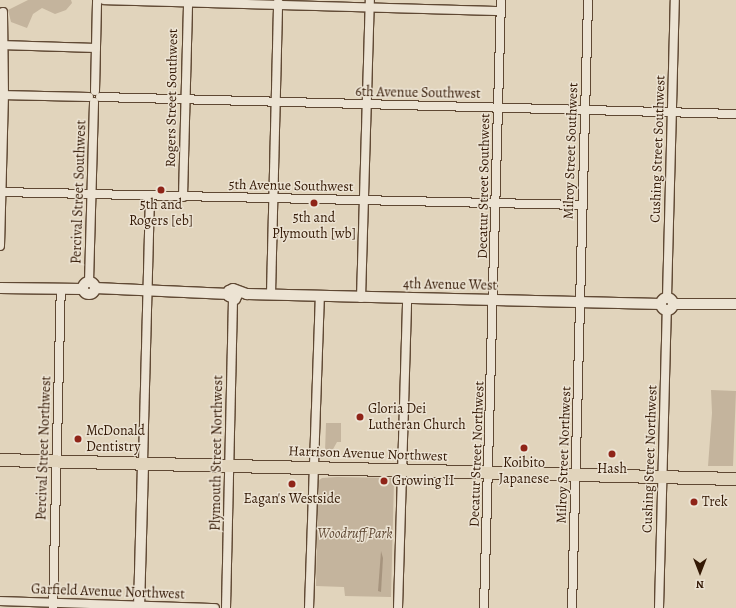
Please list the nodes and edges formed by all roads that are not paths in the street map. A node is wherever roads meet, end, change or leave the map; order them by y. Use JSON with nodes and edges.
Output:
{"nodes":[{"id":1,"x":97,"y":0,"type":"edge"},
{"id":2,"x":104,"y":0,"type":"edge"},
{"id":3,"x":501,"y":0,"type":"edge"},
{"id":4,"x":588,"y":0,"type":"edge"},
{"id":5,"x":676,"y":0,"type":"edge"},
{"id":6,"x":188,"y":1,"type":"edge"},
{"id":7,"x":278,"y":2,"type":"edge"},
{"id":8,"x":370,"y":4,"type":"edge"},
{"id":9,"x":501,"y":11,"type":"junction"},
{"id":10,"x":3,"y":12,"type":"dead end"},
{"id":11,"x":2,"y":45,"type":"edge"},
{"id":12,"x":96,"y":48,"type":"junction"},
{"id":13,"x":2,"y":95,"type":"edge"},
{"id":14,"x":95,"y":97,"type":"junction"},
{"id":15,"x":185,"y":100,"type":"junction"},
{"id":16,"x":276,"y":103,"type":"junction"},
{"id":17,"x":367,"y":105,"type":"junction"},
{"id":18,"x":498,"y":108,"type":"junction"},
{"id":19,"x":586,"y":110,"type":"junction"},
{"id":20,"x":673,"y":112,"type":"junction"},
{"id":21,"x":736,"y":114,"type":"edge"},
{"id":22,"x":1,"y":192,"type":"edge"},
{"id":23,"x":92,"y":194,"type":"junction"},
{"id":24,"x":150,"y":196,"type":"junction"},
{"id":25,"x":183,"y":197,"type":"junction"},
{"id":26,"x":273,"y":199,"type":"junction"},
{"id":27,"x":364,"y":200,"type":"junction"},
{"id":28,"x":496,"y":204,"type":"junction"},
{"id":29,"x":582,"y":205,"type":"junction"},
{"id":30,"x":0,"y":246,"type":"edge"},
{"id":31,"x":89,"y":286,"type":"junction"},
{"id":32,"x":0,"y":288,"type":"edge"},
{"id":33,"x":62,"y":289,"type":"junction"},
{"id":34,"x":147,"y":292,"type":"junction"},
{"id":35,"x":271,"y":294,"type":"junction"},
{"id":36,"x":233,"y":295,"type":"junction"},
{"id":37,"x":320,"y":296,"type":"junction"},
{"id":38,"x":361,"y":298,"type":"junction"},
{"id":39,"x":407,"y":298,"type":"junction"},
{"id":40,"x":494,"y":300,"type":"junction"},
{"id":41,"x":580,"y":302,"type":"junction"},
{"id":42,"x":667,"y":304,"type":"junction"},
{"id":43,"x":736,"y":304,"type":"edge"},
{"id":44,"x":710,"y":305,"type":"junction"},
{"id":45,"x":736,"y":311,"type":"edge"},
{"id":46,"x":0,"y":460,"type":"edge"},
{"id":47,"x":57,"y":462,"type":"junction"},
{"id":48,"x":144,"y":463,"type":"junction"},
{"id":49,"x":229,"y":467,"type":"junction"},
{"id":50,"x":314,"y":468,"type":"junction"},
{"id":51,"x":403,"y":470,"type":"junction"},
{"id":52,"x":490,"y":472,"type":"junction"},
{"id":53,"x":577,"y":474,"type":"junction"},
{"id":54,"x":663,"y":476,"type":"junction"},
{"id":55,"x":736,"y":479,"type":"edge"},
{"id":56,"x":0,"y":601,"type":"edge"},
{"id":57,"x":53,"y":606,"type":"edge"},
{"id":58,"x":139,"y":607,"type":"edge"},
{"id":59,"x":215,"y":608,"type":"edge"},
{"id":60,"x":226,"y":608,"type":"edge"},
{"id":61,"x":309,"y":608,"type":"edge"},
{"id":62,"x":398,"y":608,"type":"edge"},
{"id":63,"x":484,"y":608,"type":"edge"},
{"id":64,"x":572,"y":608,"type":"edge"},
{"id":65,"x":659,"y":608,"type":"edge"}],
"edges":[{"from":1,"to":12,"type":"street","name":"Percival Street Southwest"},
{"from":2,"to":6,"type":"street"},
{"from":3,"to":9,"type":"street","name":"Decatur Street Southwest"},
{"from":4,"to":19,"type":"street","name":"Milroy Street Southwest"},
{"from":5,"to":20,"type":"street","name":"Cushing Street Southwest"},
{"from":6,"to":7,"type":"street"},
{"from":6,"to":15,"type":"street","name":"Rogers Street Southwest"},
{"from":7,"to":8,"type":"street"},
{"from":7,"to":16,"type":"street"},
{"from":8,"to":9,"type":"street"},
{"from":8,"to":17,"type":"street"},
{"from":9,"to":18,"type":"street","name":"Decatur Street Southwest"},
{"from":10,"to":11,"type":"street"},
{"from":11,"to":12,"type":"street"},
{"from":11,"to":13,"type":"street"},
{"from":12,"to":14,"type":"street","name":"Percival Street Southwest"},
{"from":13,"to":14,"type":"street","name":"6th Avenue Southwest"},
{"from":13,"to":22,"type":"street"},
{"from":14,"to":15,"type":"street","name":"6th Avenue Southwest"},
{"from":14,"to":23,"type":"street","name":"Percival Street Southwest"},
{"from":15,"to":16,"type":"street","name":"6th Avenue Southwest"},
{"from":15,"to":25,"type":"street","name":"Rogers Street Southwest"},
{"from":16,"to":17,"type":"street","name":"6th Avenue Southwest"},
{"from":16,"to":26,"type":"street"},
{"from":17,"to":18,"type":"street","name":"6th Avenue Southwest"},
{"from":17,"to":27,"type":"street"},
{"from":18,"to":19,"type":"street","name":"6th Avenue Southwest"},
{"from":18,"to":28,"type":"street","name":"Decatur Street Southwest"},
{"from":19,"to":20,"type":"street","name":"6th Avenue Southwest"},
{"from":19,"to":29,"type":"street","name":"Milroy Street Southwest"},
{"from":20,"to":21,"type":"street","name":"6th Avenue Southwest"},
{"from":20,"to":42,"type":"street","name":"Cushing Street Southwest"},
{"from":22,"to":23,"type":"street","name":"5th Avenue Southwest"},
{"from":22,"to":30,"type":"street"},
{"from":23,"to":24,"type":"street","name":"5th Avenue Southwest"},
{"from":23,"to":31,"type":"street","name":"Percival Street Southwest"},
{"from":24,"to":25,"type":"street","name":"5th Avenue Southwest"},
{"from":24,"to":34,"type":"street"},
{"from":25,"to":26,"type":"street","name":"5th Avenue Southwest"},
{"from":26,"to":27,"type":"street","name":"5th Avenue Southwest"},
{"from":26,"to":35,"type":"street"},
{"from":27,"to":28,"type":"street","name":"5th Avenue Southwest"},
{"from":27,"to":38,"type":"street"},
{"from":28,"to":29,"type":"street","name":"5th Avenue Southwest"},
{"from":28,"to":40,"type":"street","name":"Decatur Street Southwest"},
{"from":29,"to":41,"type":"street","name":"Milroy Street Southwest"},
{"from":31,"to":33,"type":"street","name":"4th Avenue West"},
{"from":31,"to":34,"type":"street","name":"4th Avenue West"},
{"from":32,"to":33,"type":"street","name":"4th Avenue West"},
{"from":33,"to":47,"type":"street","name":"Percival Street Northwest"},
{"from":34,"to":36,"type":"street","name":"4th Avenue West"},
{"from":34,"to":48,"type":"street"},
{"from":35,"to":36,"type":"street","name":"4th Avenue West"},
{"from":35,"to":37,"type":"street","name":"4th Avenue West"},
{"from":36,"to":49,"type":"street","name":"Plymouth Street Northwest"},
{"from":37,"to":38,"type":"street","name":"4th Avenue West"},
{"from":37,"to":50,"type":"street"},
{"from":38,"to":39,"type":"street","name":"4th Avenue West"},
{"from":39,"to":40,"type":"street","name":"4th Avenue West"},
{"from":39,"to":51,"type":"street"},
{"from":40,"to":41,"type":"street","name":"4th Avenue West"},
{"from":40,"to":52,"type":"street","name":"Decatur Street Northwest"},
{"from":41,"to":42,"type":"street","name":"4th Avenue West"},
{"from":41,"to":53,"type":"street","name":"Milroy Street Northwest"},
{"from":42,"to":44,"type":"street","name":"4th Avenue West"},
{"from":42,"to":54,"type":"street","name":"Cushing Street Northwest"},
{"from":43,"to":44,"type":"street","name":"4th Avenue West"},
{"from":44,"to":45,"type":"street","name":"4th Avenue West"},
{"from":46,"to":47,"type":"main road","name":"Harrison Avenue Northwest"},
{"from":47,"to":48,"type":"main road","name":"Harrison Avenue Northwest"},
{"from":47,"to":57,"type":"street","name":"Percival Street Northwest"},
{"from":48,"to":49,"type":"main road","name":"Harrison Avenue Northwest"},
{"from":48,"to":58,"type":"street"},
{"from":49,"to":50,"type":"main road","name":"Harrison Avenue Northwest"},
{"from":49,"to":60,"type":"street","name":"Plymouth Street Northwest"},
{"from":50,"to":51,"type":"main road","name":"Harrison Avenue Northwest"},
{"from":50,"to":61,"type":"street"},
{"from":51,"to":52,"type":"main road","name":"Harrison Avenue Northwest"},
{"from":51,"to":62,"type":"street"},
{"from":52,"to":53,"type":"main road","name":"Harrison Avenue Northwest"},
{"from":52,"to":63,"type":"street","name":"Decatur Street Northwest"},
{"from":53,"to":54,"type":"main road","name":"Harrison Avenue Northwest"},
{"from":53,"to":64,"type":"street","name":"Milroy Street Northwest"},
{"from":54,"to":55,"type":"main road","name":"Harrison Avenue Northwest"},
{"from":54,"to":65,"type":"street","name":"Cushing Street Northwest"},
{"from":56,"to":57,"type":"street","name":"Garfield Avenue Northwest"},
{"from":57,"to":58,"type":"street","name":"Garfield Avenue Northwest"},
{"from":58,"to":59,"type":"street","name":"Garfield Avenue Northwest"}]}
